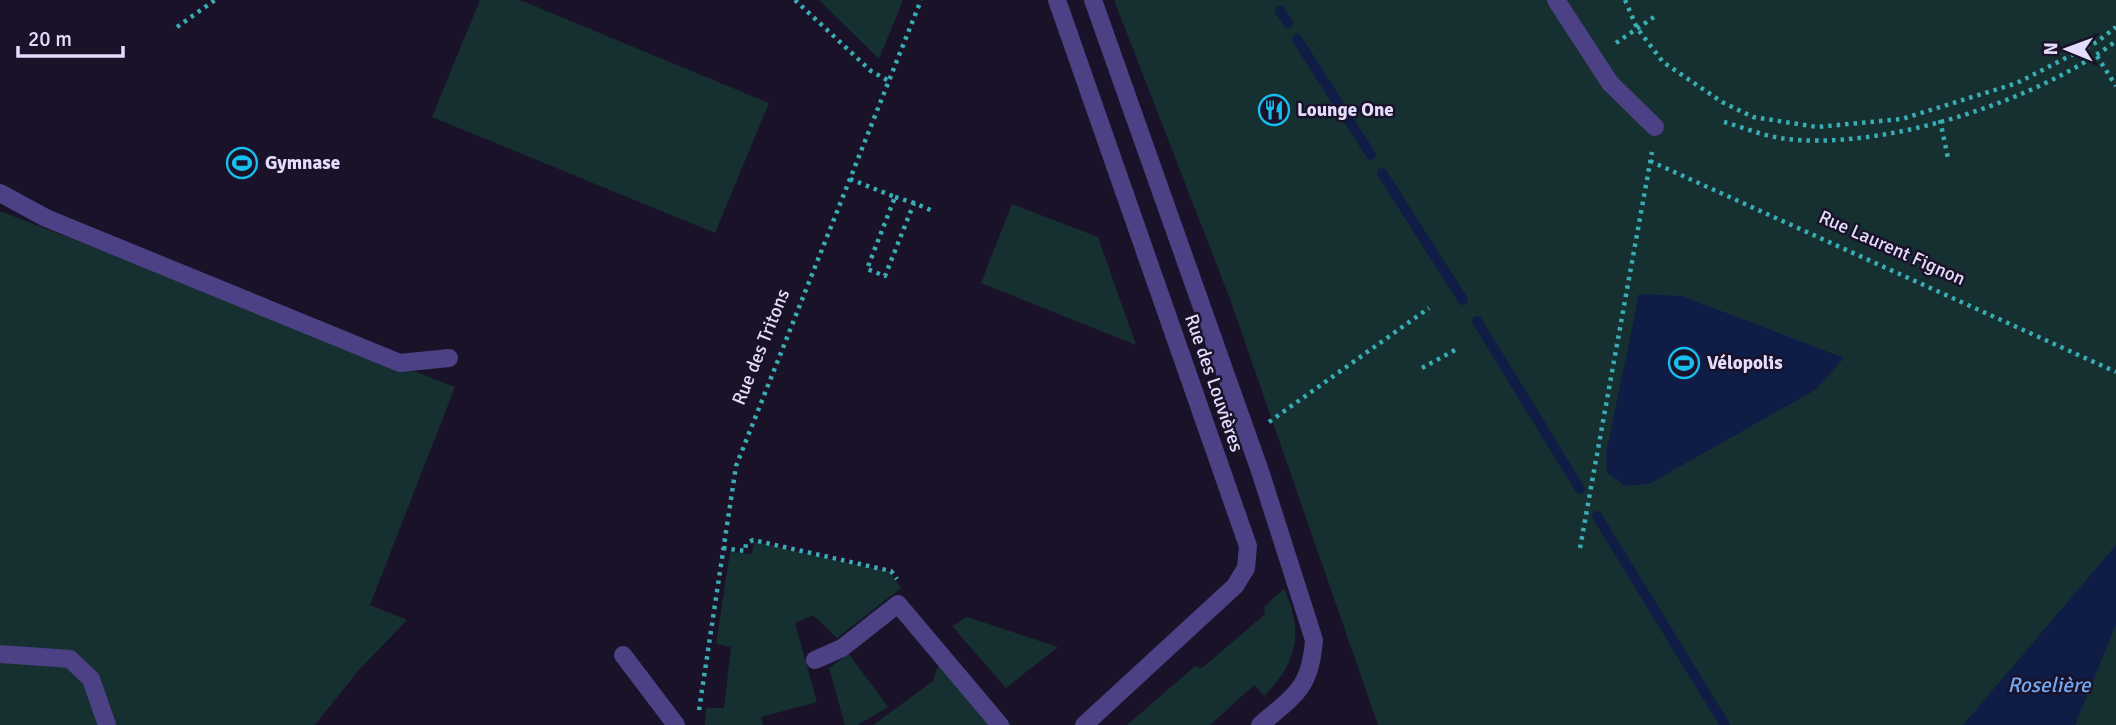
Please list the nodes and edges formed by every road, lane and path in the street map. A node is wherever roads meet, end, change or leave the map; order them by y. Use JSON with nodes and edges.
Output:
{"nodes":[{"id":1,"x":215,"y":0,"type":"edge"},
{"id":2,"x":795,"y":0,"type":"edge"},
{"id":3,"x":921,"y":0,"type":"edge"},
{"id":4,"x":1057,"y":0,"type":"edge"},
{"id":5,"x":1094,"y":0,"type":"edge"},
{"id":6,"x":1556,"y":0,"type":"edge"},
{"id":7,"x":1625,"y":0,"type":"edge"},
{"id":8,"x":1654,"y":17,"type":"dead end"},
{"id":9,"x":177,"y":27,"type":"dead end"},
{"id":10,"x":2116,"y":27,"type":"edge"},
{"id":11,"x":1637,"y":28,"type":"junction"},
{"id":12,"x":2116,"y":41,"type":"edge"},
{"id":13,"x":2097,"y":56,"type":"junction"},
{"id":14,"x":1592,"y":59,"type":"junction"},
{"id":15,"x":889,"y":81,"type":"junction"},
{"id":16,"x":2116,"y":86,"type":"edge"},
{"id":17,"x":1940,"y":120,"type":"junction"},
{"id":18,"x":1724,"y":122,"type":"dead end"},
{"id":19,"x":1655,"y":127,"type":"dead end"},
{"id":20,"x":1948,"y":158,"type":"dead end"},
{"id":21,"x":850,"y":180,"type":"junction"},
{"id":22,"x":0,"y":193,"type":"edge"},
{"id":23,"x":895,"y":197,"type":"junction"},
{"id":24,"x":914,"y":203,"type":"junction"},
{"id":25,"x":933,"y":211,"type":"dead end"},
{"id":26,"x":1429,"y":308,"type":"dead end"},
{"id":27,"x":1455,"y":350,"type":"dead end"},
{"id":28,"x":449,"y":358,"type":"dead end"},
{"id":29,"x":1422,"y":368,"type":"dead end"},
{"id":30,"x":2116,"y":372,"type":"edge"},
{"id":31,"x":1269,"y":422,"type":"dead end"},
{"id":32,"x":1580,"y":548,"type":"dead end"},
{"id":33,"x":0,"y":654,"type":"edge"},
{"id":34,"x":623,"y":655,"type":"dead end"},
{"id":35,"x":815,"y":660,"type":"dead end"},
{"id":36,"x":699,"y":711,"type":"dead end"},
{"id":37,"x":107,"y":725,"type":"edge"},
{"id":38,"x":676,"y":725,"type":"edge"},
{"id":39,"x":1000,"y":725,"type":"edge"},
{"id":40,"x":1084,"y":725,"type":"edge"},
{"id":41,"x":1260,"y":725,"type":"edge"}],
"edges":[{"from":1,"to":9,"type":"path"},
{"from":2,"to":15,"type":"path"},
{"from":3,"to":15,"type":"path","name":"Rue des Tritons"},
{"from":4,"to":40,"type":"street","name":"Rue des Louvières"},
{"from":5,"to":41,"type":"street","name":"Rue des Louvières"},
{"from":6,"to":14,"type":"street"},
{"from":7,"to":11,"type":"path"},
{"from":8,"to":11,"type":"path"},
{"from":10,"to":11,"type":"path"},
{"from":11,"to":14,"type":"path"},
{"from":12,"to":13,"type":"path"},
{"from":13,"to":16,"type":"path"},
{"from":13,"to":17,"type":"path"},
{"from":14,"to":19,"type":"street"},
{"from":15,"to":21,"type":"path","name":"Rue des Tritons"},
{"from":17,"to":18,"type":"path"},
{"from":17,"to":20,"type":"path"},
{"from":21,"to":23,"type":"path"},
{"from":21,"to":36,"type":"path","name":"Rue des Tritons"},
{"from":22,"to":28,"type":"street"},
{"from":23,"to":24,"type":"path"},
{"from":23,"to":24,"type":"path"},
{"from":24,"to":25,"type":"path"},
{"from":26,"to":31,"type":"path"},
{"from":27,"to":29,"type":"path"},
{"from":30,"to":32,"type":"path","name":"Rue Laurent Fignon"},
{"from":33,"to":37,"type":"street"},
{"from":34,"to":38,"type":"street"},
{"from":35,"to":39,"type":"street"}]}
